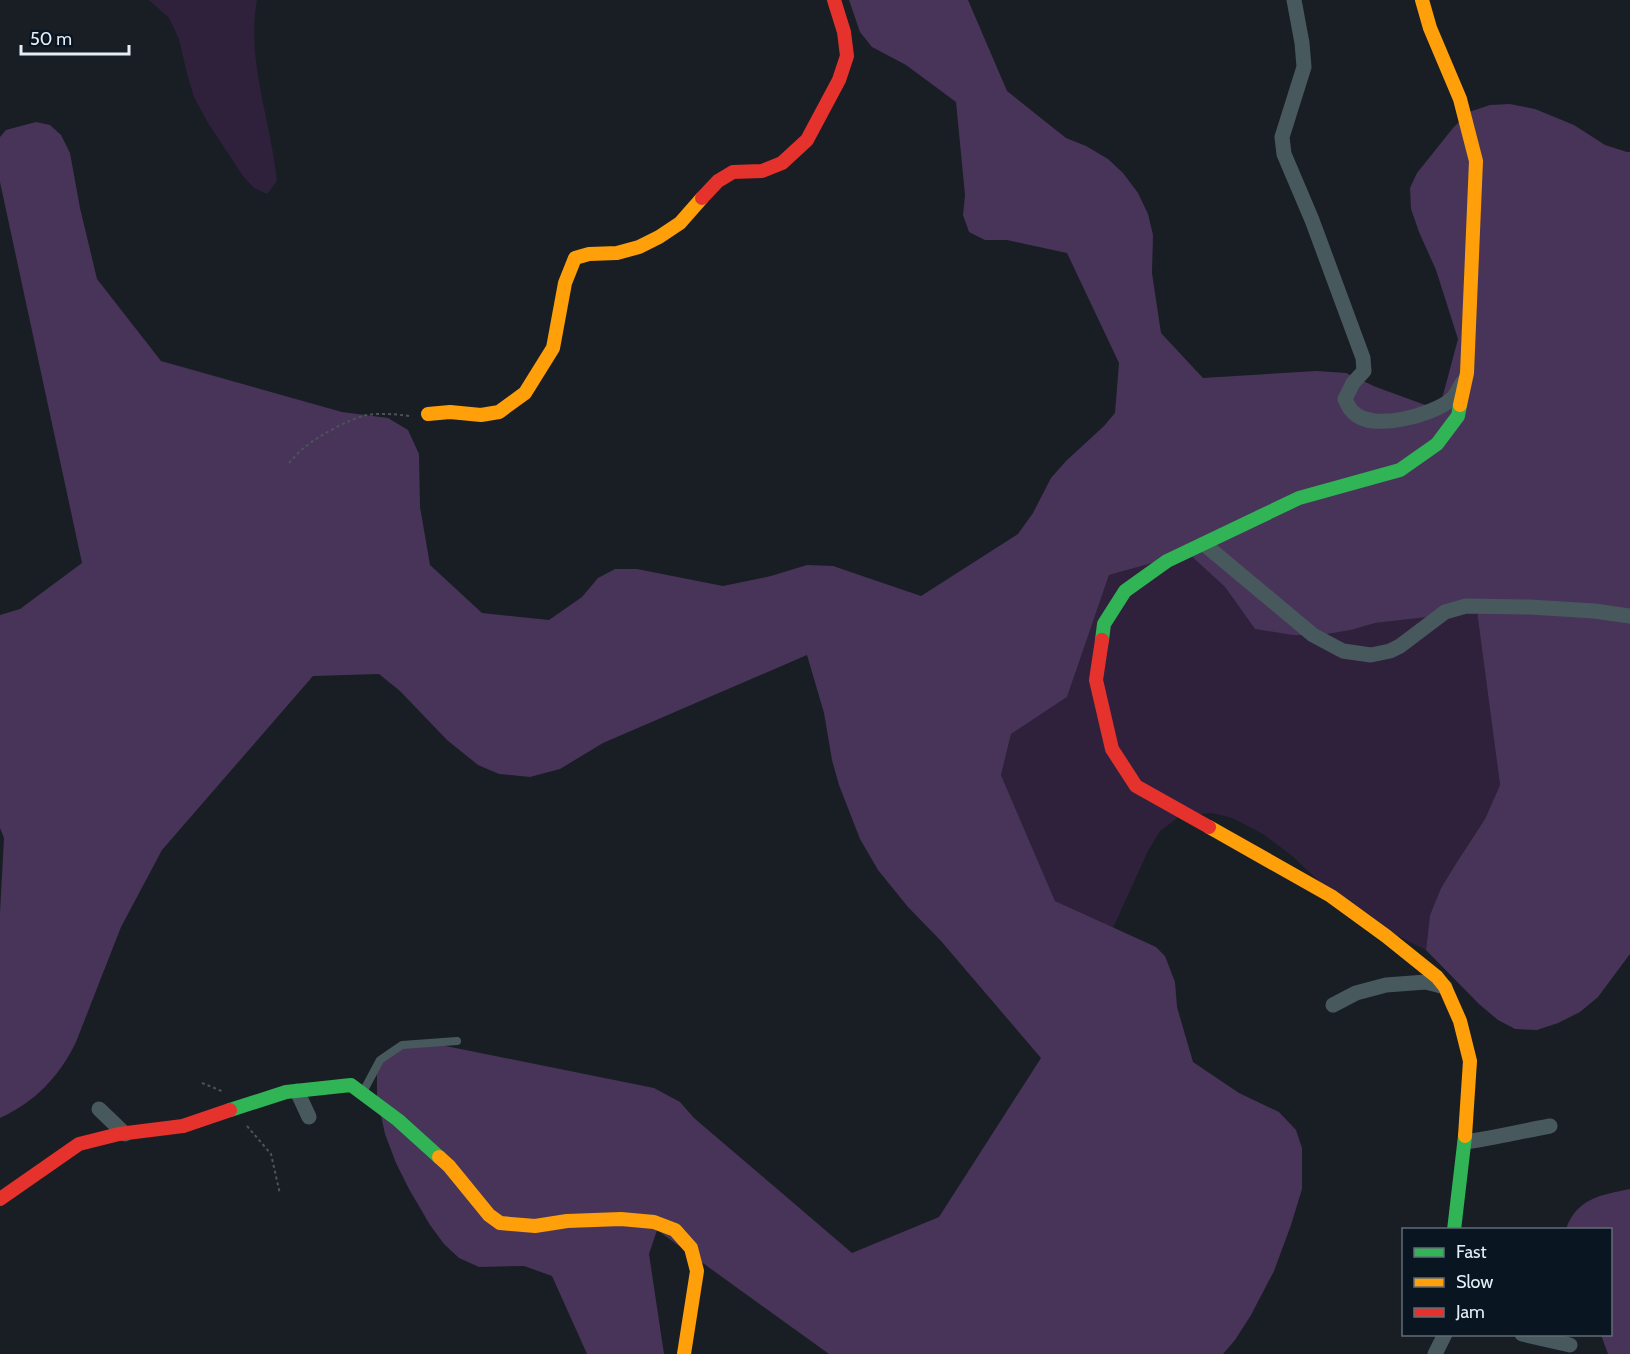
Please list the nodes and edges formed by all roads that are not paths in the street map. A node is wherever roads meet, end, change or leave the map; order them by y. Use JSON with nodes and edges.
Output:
{"nodes":[{"id":1,"x":834,"y":0,"type":"edge"},
{"id":2,"x":1294,"y":0,"type":"edge"},
{"id":3,"x":1422,"y":0,"type":"edge"},
{"id":4,"x":1467,"y":373,"type":"junction"},
{"id":5,"x":428,"y":414,"type":"road end"},
{"id":6,"x":1204,"y":544,"type":"junction"},
{"id":7,"x":1630,"y":616,"type":"edge"},
{"id":8,"x":1445,"y":987,"type":"junction"},
{"id":9,"x":1333,"y":1005,"type":"dead end"},
{"id":10,"x":457,"y":1041,"type":"dead end"},
{"id":11,"x":297,"y":1091,"type":"junction"},
{"id":12,"x":363,"y":1093,"type":"junction"},
{"id":13,"x":99,"y":1109,"type":"dead end"},
{"id":14,"x":309,"y":1117,"type":"dead end"},
{"id":15,"x":1550,"y":1126,"type":"dead end"},
{"id":16,"x":124,"y":1134,"type":"junction"},
{"id":17,"x":1465,"y":1142,"type":"junction"},
{"id":18,"x":0,"y":1199,"type":"edge"},
{"id":19,"x":1454,"y":1228,"type":"edge"},
{"id":20,"x":1444,"y":1336,"type":"edge"},
{"id":21,"x":1526,"y":1336,"type":"edge"},
{"id":22,"x":1570,"y":1346,"type":"dead end"},
{"id":23,"x":684,"y":1354,"type":"edge"},
{"id":24,"x":1435,"y":1354,"type":"edge"}],
"edges":[{"from":1,"to":5,"type":"street"},
{"from":2,"to":4,"type":"street"},
{"from":3,"to":4,"type":"street"},
{"from":4,"to":6,"type":"street"},
{"from":6,"to":7,"type":"street"},
{"from":6,"to":8,"type":"street"},
{"from":8,"to":9,"type":"street"},
{"from":8,"to":17,"type":"street"},
{"from":10,"to":12,"type":"lane"},
{"from":11,"to":12,"type":"street"},
{"from":11,"to":14,"type":"street"},
{"from":11,"to":16,"type":"street"},
{"from":12,"to":23,"type":"street"},
{"from":13,"to":16,"type":"street"},
{"from":15,"to":17,"type":"street"},
{"from":16,"to":18,"type":"street"},
{"from":17,"to":19,"type":"street"},
{"from":20,"to":24,"type":"street"},
{"from":21,"to":22,"type":"street"}]}
